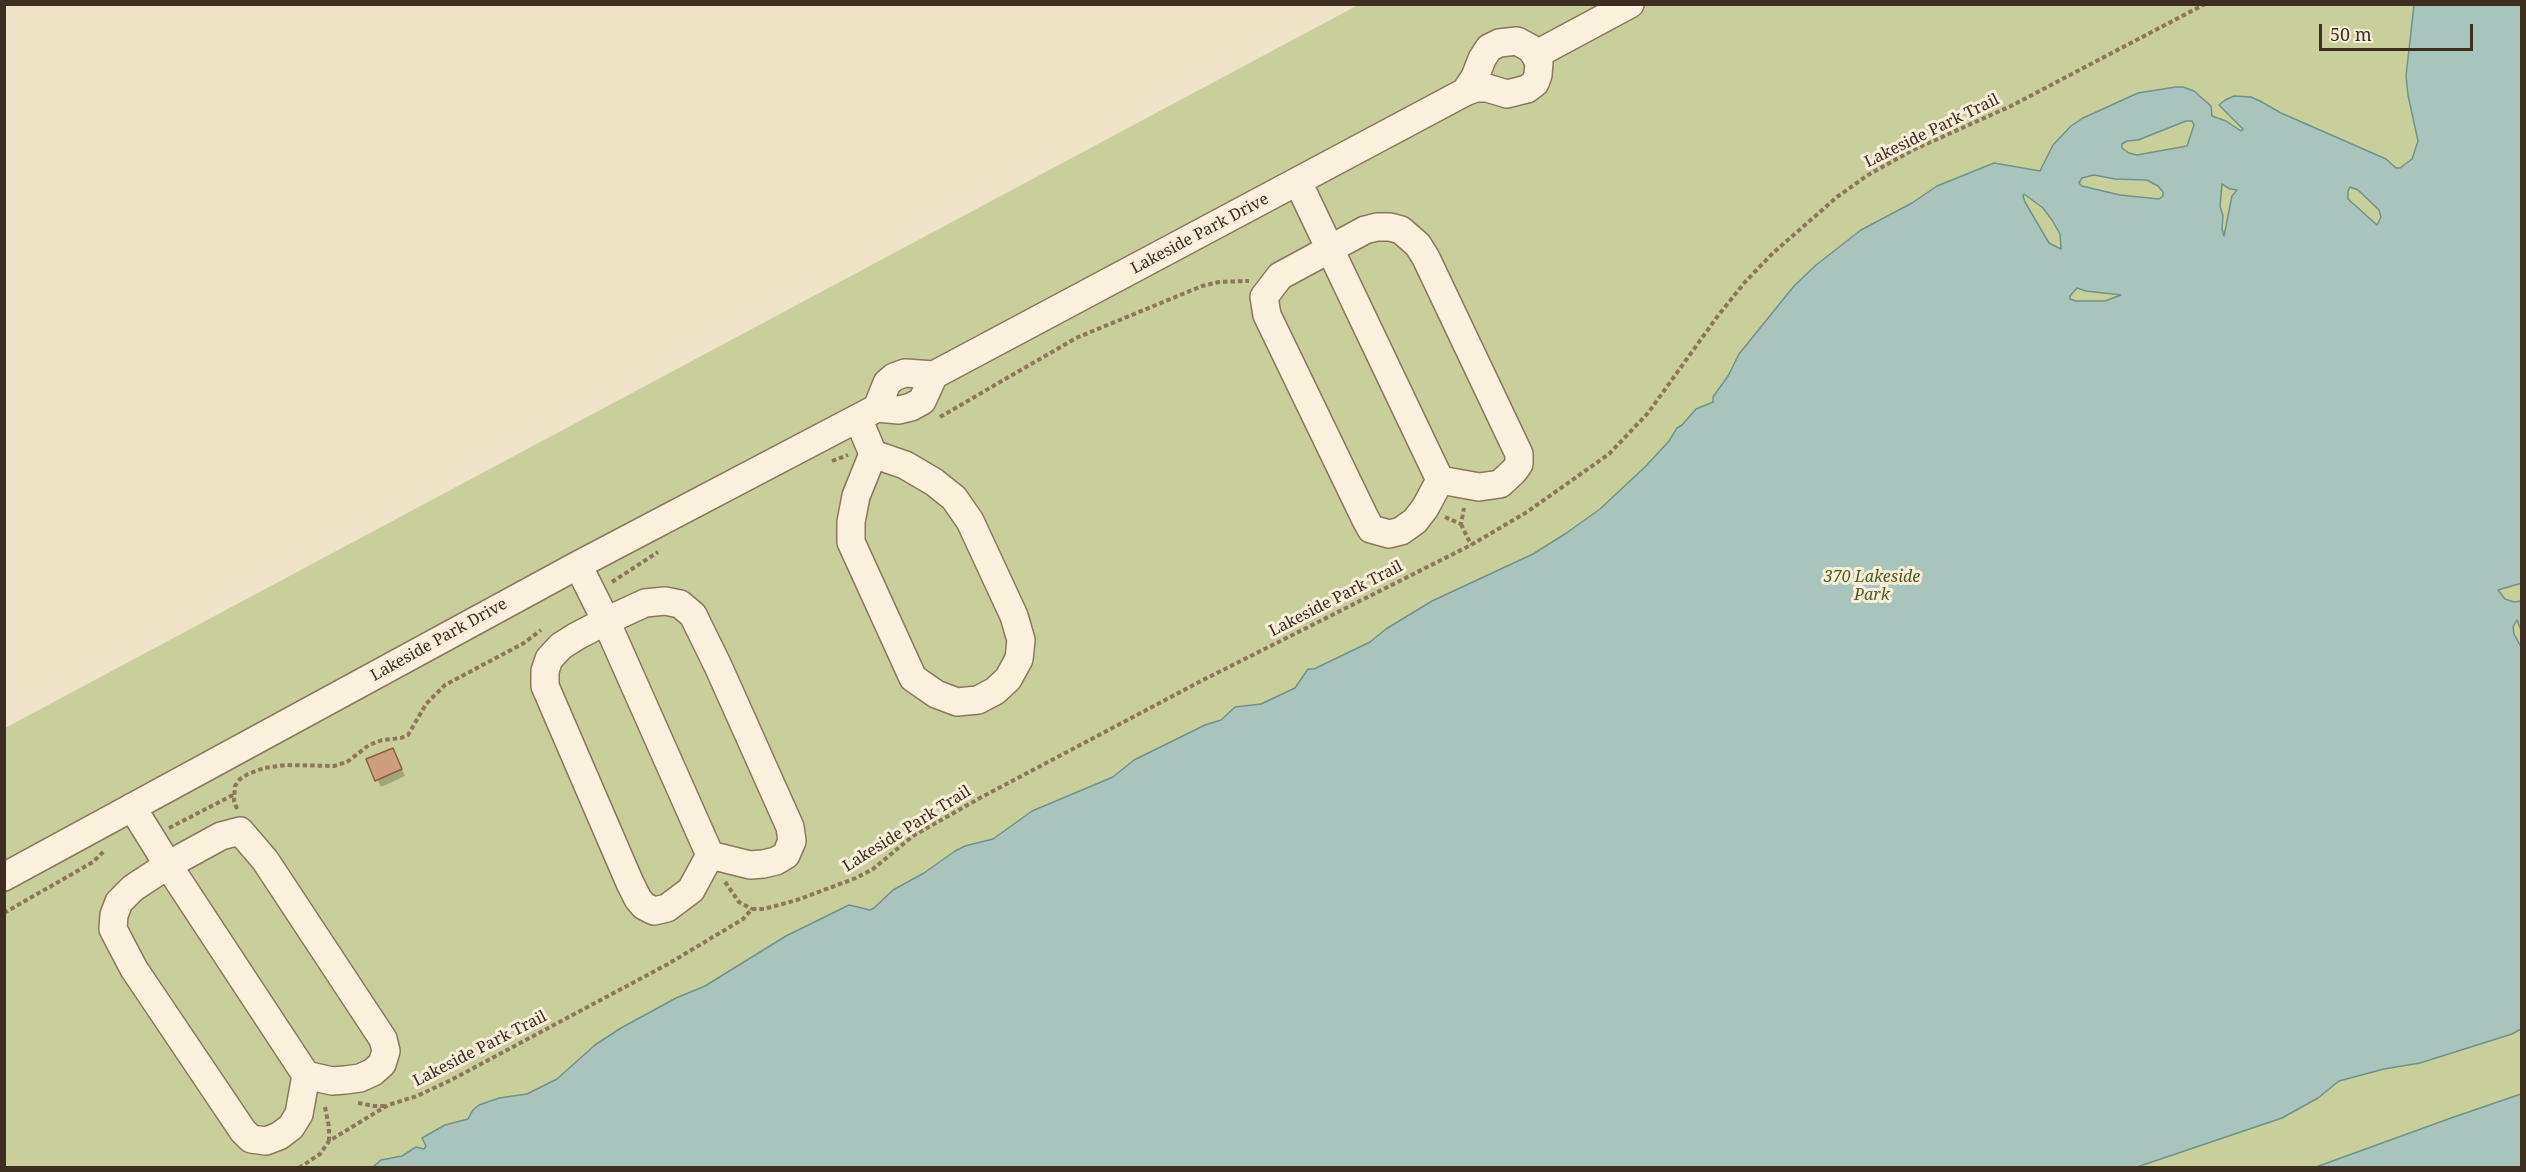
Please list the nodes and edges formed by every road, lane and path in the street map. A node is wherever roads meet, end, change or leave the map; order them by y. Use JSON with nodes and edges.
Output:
{"nodes":[{"id":1,"x":1630,"y":4,"type":"edge"},
{"id":2,"x":2205,"y":4,"type":"edge"},
{"id":3,"x":1535,"y":55,"type":"junction"},
{"id":4,"x":1466,"y":92,"type":"junction"},
{"id":5,"x":1298,"y":182,"type":"junction"},
{"id":6,"x":1330,"y":249,"type":"junction"},
{"id":7,"x":1267,"y":290,"type":"junction"},
{"id":8,"x":868,"y":413,"type":"junction"},
{"id":9,"x":933,"y":421,"type":"dead end"},
{"id":10,"x":872,"y":450,"type":"junction"},
{"id":11,"x":830,"y":462,"type":"dead end"},
{"id":12,"x":1440,"y":480,"type":"junction"},
{"id":13,"x":1468,"y":486,"type":"junction"},
{"id":14,"x":1425,"y":508,"type":"junction"},
{"id":15,"x":1461,"y":524,"type":"junction"},
{"id":16,"x":1471,"y":545,"type":"junction"},
{"id":17,"x":666,"y":547,"type":"dead end"},
{"id":18,"x":578,"y":565,"type":"junction"},
{"id":19,"x":592,"y":594,"type":"junction"},
{"id":20,"x":606,"y":621,"type":"junction"},
{"id":21,"x":551,"y":624,"type":"dead end"},
{"id":22,"x":233,"y":795,"type":"junction"},
{"id":23,"x":132,"y":807,"type":"junction"},
{"id":24,"x":147,"y":830,"type":"junction"},
{"id":25,"x":240,"y":831,"type":"junction"},
{"id":26,"x":112,"y":844,"type":"dead end"},
{"id":27,"x":710,"y":855,"type":"junction"},
{"id":28,"x":168,"y":865,"type":"junction"},
{"id":29,"x":4,"y":877,"type":"edge"},
{"id":30,"x":4,"y":913,"type":"edge"},
{"id":31,"x":306,"y":1075,"type":"junction"},
{"id":32,"x":299,"y":1167,"type":"edge"}],
"edges":[{"from":1,"to":3,"type":"street"},
{"from":2,"to":16,"type":"path","name":"Lakeside Park Trail"},
{"from":3,"to":4,"type":"street"},
{"from":3,"to":4,"type":"street","name":"Lakeside Park Drive"},
{"from":4,"to":5,"type":"street","name":"Lakeside Park Drive"},
{"from":5,"to":6,"type":"street"},
{"from":5,"to":8,"type":"street","name":"Lakeside Park Drive"},
{"from":6,"to":7,"type":"street"},
{"from":6,"to":12,"type":"street"},
{"from":6,"to":13,"type":"street"},
{"from":7,"to":9,"type":"path"},
{"from":7,"to":14,"type":"street"},
{"from":8,"to":10,"type":"street"},
{"from":8,"to":18,"type":"street","name":"Lakeside Park Drive"},
{"from":10,"to":10,"type":"street"},
{"from":10,"to":11,"type":"path"},
{"from":12,"to":13,"type":"street"},
{"from":12,"to":14,"type":"street"},
{"from":13,"to":15,"type":"path"},
{"from":14,"to":15,"type":"path"},
{"from":15,"to":16,"type":"path"},
{"from":16,"to":32,"type":"path","name":"Lakeside Park Trail"},
{"from":17,"to":19,"type":"path"},
{"from":18,"to":19,"type":"street"},
{"from":18,"to":23,"type":"street","name":"Lakeside Park Drive"},
{"from":19,"to":20,"type":"street"},
{"from":20,"to":27,"type":"street"},
{"from":20,"to":27,"type":"street"},
{"from":20,"to":27,"type":"street"},
{"from":21,"to":22,"type":"path"},
{"from":22,"to":24,"type":"path"},
{"from":22,"to":25,"type":"path"},
{"from":23,"to":24,"type":"street"},
{"from":23,"to":29,"type":"street","name":"Lakeside Park Drive"},
{"from":24,"to":28,"type":"street"},
{"from":25,"to":28,"type":"street"},
{"from":25,"to":31,"type":"street"},
{"from":26,"to":30,"type":"path"},
{"from":28,"to":31,"type":"street"},
{"from":28,"to":31,"type":"street"}]}
